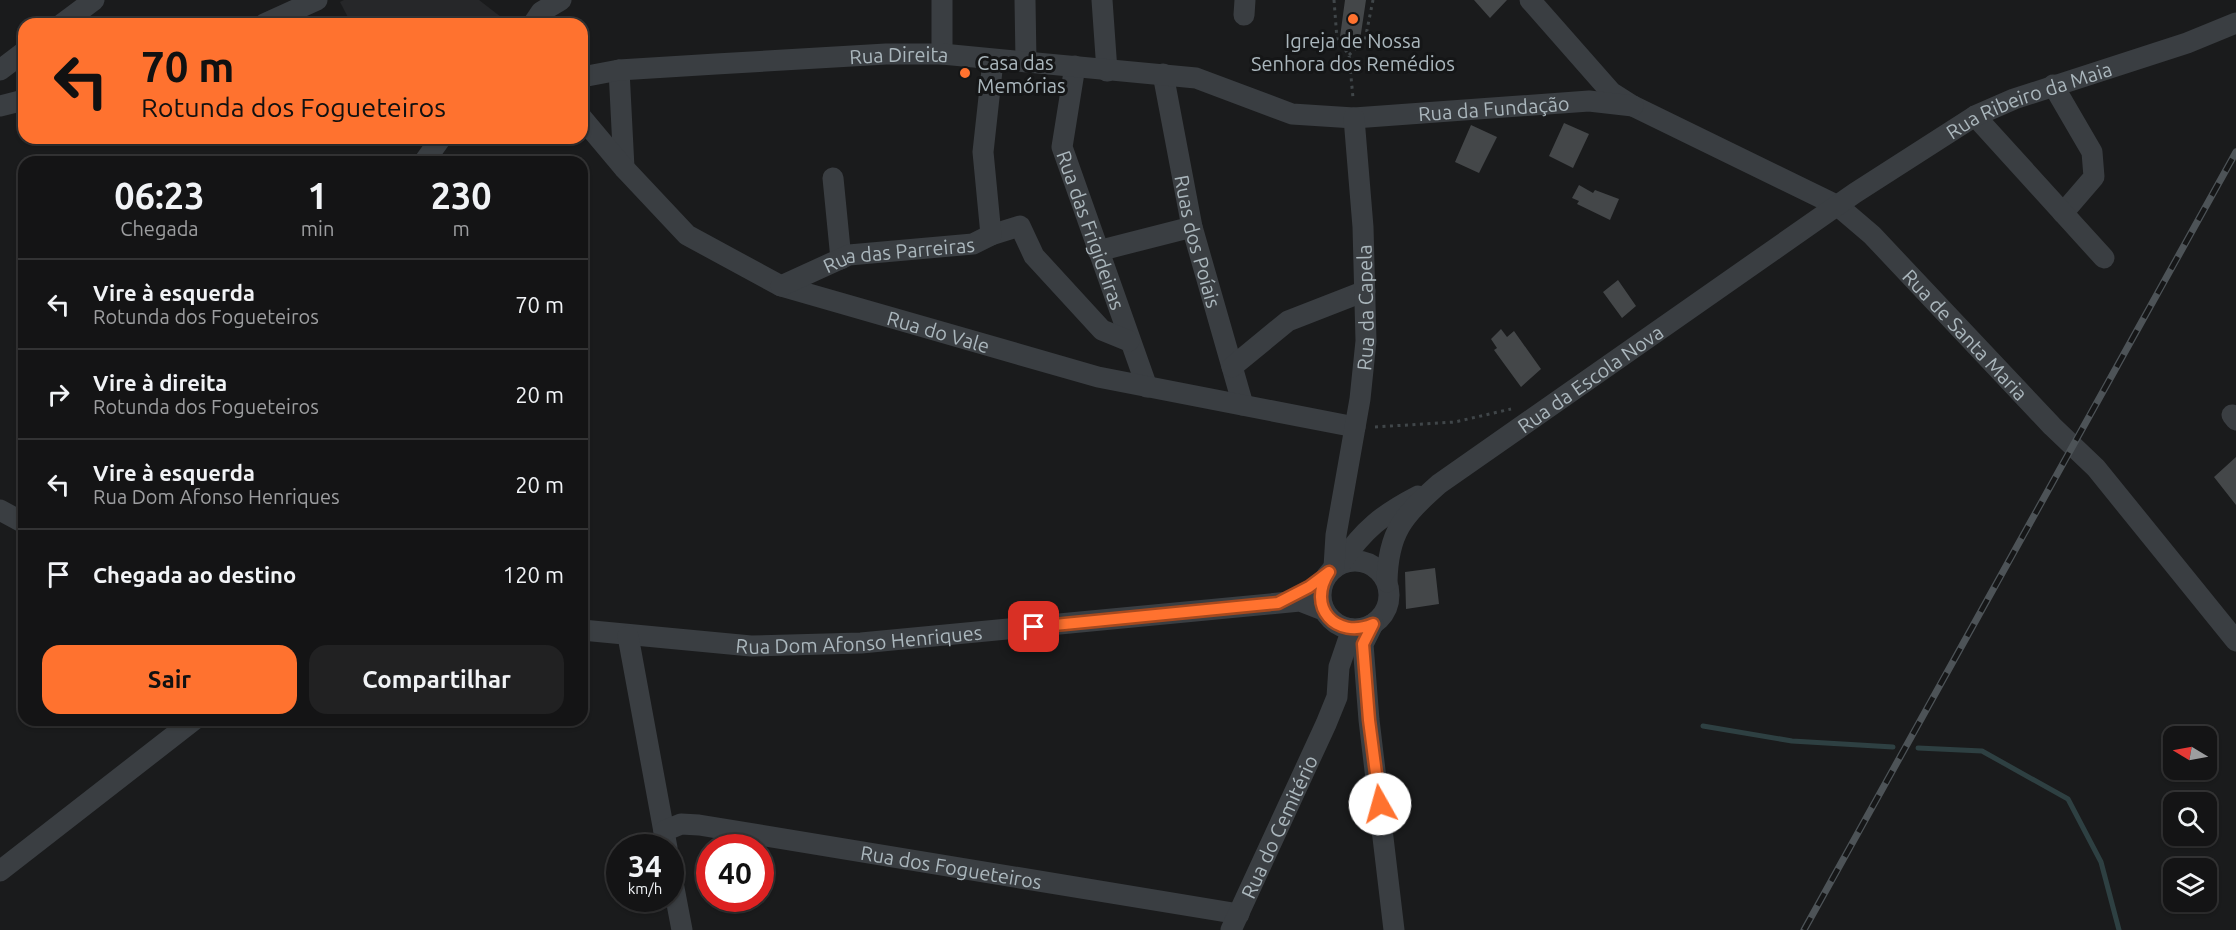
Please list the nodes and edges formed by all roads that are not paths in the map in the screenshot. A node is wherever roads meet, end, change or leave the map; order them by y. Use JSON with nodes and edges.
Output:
{"nodes":[{"id":1,"x":94,"y":0,"type":"edge"},
{"id":2,"x":317,"y":0,"type":"edge"},
{"id":3,"x":561,"y":0,"type":"edge"},
{"id":4,"x":942,"y":0,"type":"edge"},
{"id":5,"x":1025,"y":0,"type":"edge"},
{"id":6,"x":1102,"y":0,"type":"edge"},
{"id":7,"x":1530,"y":0,"type":"edge"},
{"id":8,"x":70,"y":18,"type":"edge"},
{"id":9,"x":277,"y":18,"type":"edge"},
{"id":10,"x":542,"y":18,"type":"edge"},
{"id":11,"x":2236,"y":23,"type":"edge"},
{"id":12,"x":942,"y":54,"type":"junction"},
{"id":13,"x":18,"y":56,"type":"edge"},
{"id":14,"x":993,"y":61,"type":"junction"},
{"id":15,"x":1026,"y":61,"type":"junction"},
{"id":16,"x":1075,"y":66,"type":"junction"},
{"id":17,"x":0,"y":70,"type":"edge"},
{"id":18,"x":619,"y":70,"type":"junction"},
{"id":19,"x":1107,"y":71,"type":"junction"},
{"id":20,"x":1163,"y":74,"type":"junction"},
{"id":21,"x":588,"y":76,"type":"edge"},
{"id":22,"x":2054,"y":85,"type":"junction"},
{"id":23,"x":18,"y":102,"type":"edge"},
{"id":24,"x":0,"y":106,"type":"edge"},
{"id":25,"x":1633,"y":106,"type":"junction"},
{"id":26,"x":1975,"y":116,"type":"junction"},
{"id":27,"x":1354,"y":118,"type":"junction"},
{"id":28,"x":588,"y":125,"type":"edge"},
{"id":29,"x":624,"y":168,"type":"junction"},
{"id":30,"x":833,"y":178,"type":"dead end"},
{"id":31,"x":1838,"y":206,"type":"junction"},
{"id":32,"x":2063,"y":213,"type":"junction"},
{"id":33,"x":1192,"y":227,"type":"junction"},
{"id":34,"x":991,"y":235,"type":"junction"},
{"id":35,"x":1098,"y":251,"type":"junction"},
{"id":36,"x":2104,"y":258,"type":"dead end"},
{"id":37,"x":841,"y":259,"type":"junction"},
{"id":38,"x":781,"y":286,"type":"junction"},
{"id":39,"x":1365,"y":291,"type":"junction"},
{"id":40,"x":1129,"y":341,"type":"junction"},
{"id":41,"x":1232,"y":367,"type":"junction"},
{"id":42,"x":1147,"y":387,"type":"junction"},
{"id":43,"x":1243,"y":405,"type":"junction"},
{"id":44,"x":1355,"y":428,"type":"junction"},
{"id":45,"x":1439,"y":484,"type":"junction"},
{"id":46,"x":1342,"y":496,"type":"junction"},
{"id":47,"x":0,"y":510,"type":"edge"},
{"id":48,"x":18,"y":520,"type":"edge"},
{"id":49,"x":1359,"y":536,"type":"junction"},
{"id":50,"x":1335,"y":568,"type":"junction"},
{"id":51,"x":1387,"y":582,"type":"junction"},
{"id":52,"x":1278,"y":603,"type":"junction"},
{"id":53,"x":1373,"y":624,"type":"junction"},
{"id":54,"x":1338,"y":627,"type":"junction"},
{"id":55,"x":588,"y":631,"type":"edge"},
{"id":56,"x":628,"y":636,"type":"junction"},
{"id":57,"x":2236,"y":641,"type":"edge"},
{"id":58,"x":1369,"y":720,"type":"junction"},
{"id":59,"x":1326,"y":724,"type":"junction"},
{"id":60,"x":181,"y":726,"type":"edge"},
{"id":61,"x":665,"y":834,"type":"edge"},
{"id":62,"x":671,"y":834,"type":"edge"},
{"id":63,"x":0,"y":871,"type":"edge"},
{"id":64,"x":679,"y":912,"type":"edge"},
{"id":65,"x":1235,"y":922,"type":"edge"},
{"id":66,"x":682,"y":930,"type":"edge"},
{"id":67,"x":1394,"y":930,"type":"edge"}],
"edges":[{"from":1,"to":8,"type":"street"},
{"from":2,"to":9,"type":"street"},
{"from":3,"to":10,"type":"street"},
{"from":4,"to":12,"type":"street"},
{"from":5,"to":15,"type":"street"},
{"from":6,"to":19,"type":"street"},
{"from":7,"to":25,"type":"street"},
{"from":11,"to":22,"type":"street","name":"Rua Ribeiro da Maia"},
{"from":12,"to":14,"type":"street","name":"Rua Direita"},
{"from":12,"to":18,"type":"street","name":"Rua Direita"},
{"from":13,"to":17,"type":"street"},
{"from":14,"to":15,"type":"street","name":"Rua Direita"},
{"from":14,"to":34,"type":"street","name":"Rua das Parreiras"},
{"from":15,"to":16,"type":"street","name":"Rua Direita"},
{"from":16,"to":19,"type":"street","name":"Rua Direita"},
{"from":16,"to":35,"type":"street","name":"Rua das Frigideiras"},
{"from":18,"to":21,"type":"street","name":"Rua Direita"},
{"from":18,"to":29,"type":"street"},
{"from":19,"to":20,"type":"street","name":"Rua Direita"},
{"from":20,"to":27,"type":"street","name":"Rua Direita"},
{"from":20,"to":33,"type":"street","name":"Ruas dos Poíais"},
{"from":22,"to":26,"type":"street","name":"Rua Ribeiro da Maia"},
{"from":22,"to":32,"type":"street"},
{"from":23,"to":24,"type":"street"},
{"from":25,"to":27,"type":"street","name":"Rua da Fundação"},
{"from":25,"to":31,"type":"street","name":"Rua de Santa Maria"},
{"from":26,"to":31,"type":"street","name":"Rua Ribeiro da Maia"},
{"from":26,"to":32,"type":"street"},
{"from":27,"to":39,"type":"street","name":"Rua da Capela"},
{"from":28,"to":29,"type":"street","name":"Rua do Vale"},
{"from":29,"to":38,"type":"street","name":"Rua do Vale"},
{"from":30,"to":37,"type":"street"},
{"from":31,"to":45,"type":"street","name":"Rua da Escola Nova"},
{"from":31,"to":57,"type":"street","name":"Rua de Santa Maria"},
{"from":32,"to":36,"type":"street"},
{"from":33,"to":35,"type":"street"},
{"from":33,"to":41,"type":"street","name":"Ruas dos Poíais"},
{"from":34,"to":37,"type":"street","name":"Rua das Parreiras"},
{"from":34,"to":40,"type":"street"},
{"from":35,"to":40,"type":"street","name":"Rua das Frigideiras"},
{"from":37,"to":38,"type":"street","name":"Rua das Parreiras"},
{"from":38,"to":42,"type":"street","name":"Rua do Vale"},
{"from":39,"to":41,"type":"street"},
{"from":39,"to":44,"type":"street","name":"Rua da Capela"},
{"from":40,"to":42,"type":"street","name":"Rua das Frigideiras"},
{"from":41,"to":43,"type":"street","name":"Ruas dos Poíais"},
{"from":42,"to":43,"type":"street","name":"Rua do Vale"},
{"from":43,"to":44,"type":"street","name":"Rua do Vale"},
{"from":44,"to":46,"type":"street","name":"Rua da Capela"},
{"from":45,"to":49,"type":"street"},
{"from":45,"to":51,"type":"street","name":"Rua da Escola Nova"},
{"from":46,"to":49,"type":"street","name":"Rua da Capela"},
{"from":46,"to":50,"type":"street","name":"Rua da Capela"},
{"from":47,"to":48,"type":"street"},
{"from":49,"to":50,"type":"street"},
{"from":50,"to":51,"type":"street"},
{"from":50,"to":52,"type":"street","name":"Rua Dom Afonso Henriques"},
{"from":50,"to":54,"type":"street"},
{"from":51,"to":53,"type":"street"},
{"from":52,"to":54,"type":"street","name":"Rua Dom Afonso Henriques"},
{"from":52,"to":56,"type":"street","name":"Rua Dom Afonso Henriques"},
{"from":53,"to":54,"type":"street"},
{"from":53,"to":58,"type":"street"},
{"from":54,"to":58,"type":"street"},
{"from":54,"to":59,"type":"street","name":"Rua do Cemitério"},
{"from":54,"to":59,"type":"street","name":"Rua do Cemitério"},
{"from":55,"to":56,"type":"street","name":"Rua Dom Afonso Henriques"},
{"from":56,"to":61,"type":"street"},
{"from":58,"to":67,"type":"street"},
{"from":59,"to":65,"type":"street","name":"Rua do Cemitério"},
{"from":60,"to":63,"type":"street"},
{"from":62,"to":65,"type":"street","name":"Rua dos Fogueteiros"},
{"from":64,"to":66,"type":"street"}]}
